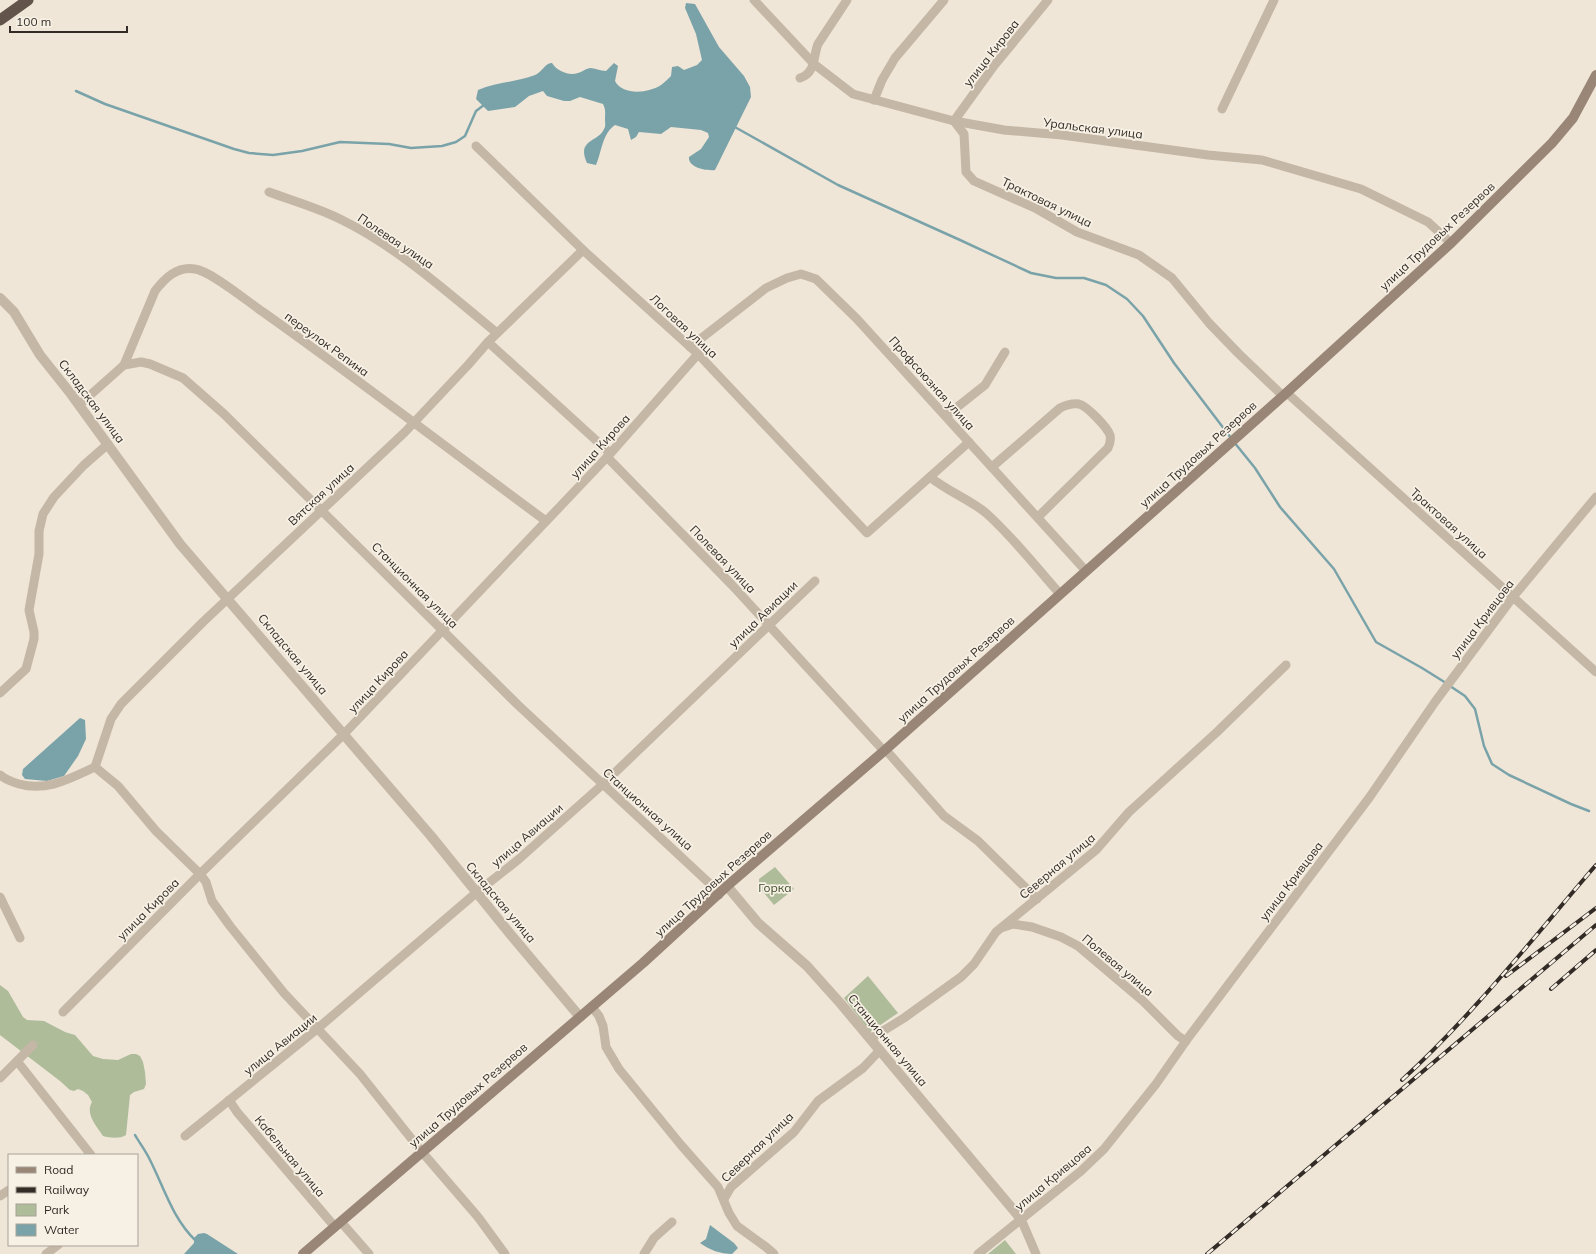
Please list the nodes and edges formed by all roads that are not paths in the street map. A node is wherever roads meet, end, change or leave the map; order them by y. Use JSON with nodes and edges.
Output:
{"nodes":[{"id":1,"x":28,"y":0,"type":"edge"},
{"id":2,"x":754,"y":0,"type":"edge"},
{"id":3,"x":847,"y":0,"type":"edge"},
{"id":4,"x":944,"y":0,"type":"edge"},
{"id":5,"x":1048,"y":0,"type":"edge"},
{"id":6,"x":1274,"y":0,"type":"edge"},
{"id":7,"x":0,"y":20,"type":"edge"},
{"id":8,"x":814,"y":64,"type":"junction"},
{"id":9,"x":1596,"y":75,"type":"edge"},
{"id":10,"x":800,"y":78,"type":"dead end"},
{"id":11,"x":874,"y":100,"type":"junction"},
{"id":12,"x":1222,"y":109,"type":"dead end"},
{"id":13,"x":954,"y":121,"type":"junction"},
{"id":14,"x":476,"y":146,"type":"dead end"},
{"id":15,"x":269,"y":192,"type":"dead end"},
{"id":16,"x":1451,"y":242,"type":"junction"},
{"id":17,"x":584,"y":250,"type":"junction"},
{"id":18,"x":0,"y":298,"type":"edge"},
{"id":19,"x":497,"y":333,"type":"junction"},
{"id":20,"x":488,"y":342,"type":"junction"},
{"id":21,"x":690,"y":347,"type":"junction"},
{"id":22,"x":1005,"y":352,"type":"dead end"},
{"id":23,"x":698,"y":354,"type":"junction"},
{"id":24,"x":124,"y":365,"type":"junction"},
{"id":25,"x":1285,"y":394,"type":"junction"},
{"id":26,"x":79,"y":405,"type":"junction"},
{"id":27,"x":946,"y":416,"type":"junction"},
{"id":28,"x":413,"y":423,"type":"junction"},
{"id":29,"x":969,"y":442,"type":"junction"},
{"id":30,"x":108,"y":444,"type":"junction"},
{"id":31,"x":609,"y":455,"type":"junction"},
{"id":32,"x":992,"y":467,"type":"junction"},
{"id":33,"x":930,"y":477,"type":"junction"},
{"id":34,"x":1596,"y":496,"type":"edge"},
{"id":35,"x":321,"y":510,"type":"junction"},
{"id":36,"x":1038,"y":517,"type":"junction"},
{"id":37,"x":546,"y":521,"type":"junction"},
{"id":38,"x":1086,"y":571,"type":"junction"},
{"id":39,"x":815,"y":581,"type":"dead end"},
{"id":40,"x":1060,"y":594,"type":"junction"},
{"id":41,"x":1513,"y":597,"type":"junction"},
{"id":42,"x":228,"y":598,"type":"junction"},
{"id":43,"x":769,"y":625,"type":"junction"},
{"id":44,"x":443,"y":630,"type":"junction"},
{"id":45,"x":1286,"y":665,"type":"dead end"},
{"id":46,"x":1596,"y":672,"type":"edge"},
{"id":47,"x":0,"y":693,"type":"edge"},
{"id":48,"x":344,"y":734,"type":"junction"},
{"id":49,"x":885,"y":750,"type":"junction"},
{"id":50,"x":96,"y":767,"type":"junction"},
{"id":51,"x":0,"y":775,"type":"edge"},
{"id":52,"x":602,"y":785,"type":"junction"},
{"id":53,"x":200,"y":874,"type":"junction"},
{"id":54,"x":727,"y":886,"type":"junction"},
{"id":55,"x":476,"y":893,"type":"junction"},
{"id":56,"x":719,"y":895,"type":"junction"},
{"id":57,"x":0,"y":897,"type":"edge"},
{"id":58,"x":1037,"y":899,"type":"junction"},
{"id":59,"x":1001,"y":928,"type":"junction"},
{"id":60,"x":20,"y":938,"type":"dead end"},
{"id":61,"x":592,"y":1007,"type":"junction"},
{"id":62,"x":62,"y":1012,"type":"dead end"},
{"id":63,"x":580,"y":1016,"type":"junction"},
{"id":64,"x":318,"y":1029,"type":"junction"},
{"id":65,"x":870,"y":1039,"type":"junction"},
{"id":66,"x":1186,"y":1041,"type":"junction"},
{"id":67,"x":32,"y":1045,"type":"dead end"},
{"id":68,"x":880,"y":1050,"type":"junction"},
{"id":69,"x":17,"y":1061,"type":"junction"},
{"id":70,"x":0,"y":1078,"type":"edge"},
{"id":71,"x":229,"y":1100,"type":"junction"},
{"id":72,"x":185,"y":1136,"type":"dead end"},
{"id":73,"x":422,"y":1152,"type":"junction"},
{"id":74,"x":90,"y":1154,"type":"edge"},
{"id":75,"x":724,"y":1200,"type":"junction"},
{"id":76,"x":1021,"y":1219,"type":"junction"},
{"id":77,"x":672,"y":1222,"type":"dead end"},
{"id":78,"x":338,"y":1224,"type":"junction"},
{"id":79,"x":57,"y":1246,"type":"edge"},
{"id":80,"x":46,"y":1254,"type":"edge"},
{"id":81,"x":303,"y":1254,"type":"edge"},
{"id":82,"x":369,"y":1254,"type":"edge"},
{"id":83,"x":504,"y":1254,"type":"edge"},
{"id":84,"x":644,"y":1254,"type":"edge"},
{"id":85,"x":774,"y":1254,"type":"edge"},
{"id":86,"x":978,"y":1254,"type":"edge"},
{"id":87,"x":1036,"y":1254,"type":"edge"}],
"edges":[{"from":1,"to":7,"type":"highway"},
{"from":2,"to":8,"type":"street","name":"Уральская улица"},
{"from":3,"to":8,"type":"street"},
{"from":4,"to":11,"type":"street"},
{"from":5,"to":13,"type":"street","name":"улица Кирова"},
{"from":6,"to":12,"type":"street"},
{"from":8,"to":10,"type":"street"},
{"from":8,"to":11,"type":"street","name":"Уральская улица"},
{"from":9,"to":16,"type":"main road","name":"улица Трудовых Резервов"},
{"from":11,"to":13,"type":"street","name":"Уральская улица"},
{"from":13,"to":16,"type":"street","name":"Уральская улица"},
{"from":13,"to":25,"type":"street","name":"Трактовая улица"},
{"from":14,"to":17,"type":"street","name":"Логовая улица"},
{"from":15,"to":19,"type":"street","name":"Полевая улица"},
{"from":16,"to":25,"type":"main road","name":"улица Трудовых Резервов"},
{"from":17,"to":19,"type":"street","name":"Вятская улица"},
{"from":17,"to":21,"type":"street","name":"Логовая улица"},
{"from":18,"to":26,"type":"street","name":"Складская улица"},
{"from":19,"to":20,"type":"street","name":"Вятская улица"},
{"from":20,"to":28,"type":"street","name":"Вятская улица"},
{"from":20,"to":31,"type":"street","name":"Полевая улица"},
{"from":21,"to":23,"type":"street","name":"Логовая улица"},
{"from":21,"to":27,"type":"street","name":"Профсоюзная улица"},
{"from":22,"to":27,"type":"street"},
{"from":23,"to":31,"type":"street","name":"улица Кирова"},
{"from":23,"to":33,"type":"street","name":"Логовая улица"},
{"from":24,"to":26,"type":"street"},
{"from":24,"to":28,"type":"street","name":"переулок Репина"},
{"from":24,"to":35,"type":"street","name":"Станционная улица"},
{"from":25,"to":38,"type":"main road","name":"улица Трудовых Резервов"},
{"from":25,"to":41,"type":"street","name":"Трактовая улица"},
{"from":26,"to":30,"type":"street","name":"Складская улица"},
{"from":27,"to":29,"type":"street","name":"Профсоюзная улица"},
{"from":28,"to":35,"type":"street","name":"Вятская улица"},
{"from":28,"to":37,"type":"street","name":"переулок Репина"},
{"from":29,"to":32,"type":"street","name":"Профсоюзная улица"},
{"from":29,"to":33,"type":"street"},
{"from":30,"to":42,"type":"street","name":"Складская улица"},
{"from":30,"to":47,"type":"street"},
{"from":31,"to":37,"type":"street","name":"улица Кирова"},
{"from":31,"to":43,"type":"street","name":"Полевая улица"},
{"from":32,"to":36,"type":"street","name":"Профсоюзная улица"},
{"from":32,"to":36,"type":"street"},
{"from":33,"to":40,"type":"street"},
{"from":34,"to":41,"type":"street","name":"улица Кривцова"},
{"from":35,"to":42,"type":"street","name":"Вятская улица"},
{"from":35,"to":44,"type":"street","name":"Станционная улица"},
{"from":36,"to":38,"type":"street","name":"Профсоюзная улица"},
{"from":37,"to":44,"type":"street","name":"улица Кирова"},
{"from":38,"to":40,"type":"main road","name":"улица Трудовых Резервов"},
{"from":39,"to":43,"type":"street","name":"улица Авиации"},
{"from":40,"to":49,"type":"main road","name":"улица Трудовых Резервов"},
{"from":41,"to":46,"type":"street","name":"Трактовая улица"},
{"from":41,"to":66,"type":"street","name":"улица Кривцова"},
{"from":42,"to":48,"type":"street","name":"Складская улица"},
{"from":42,"to":50,"type":"street","name":"Вятская улица"},
{"from":43,"to":49,"type":"street","name":"Полевая улица"},
{"from":43,"to":52,"type":"street","name":"улица Авиации"},
{"from":44,"to":48,"type":"street","name":"улица Кирова"},
{"from":44,"to":52,"type":"street","name":"Станционная улица"},
{"from":45,"to":58,"type":"street","name":"Северная улица"},
{"from":48,"to":53,"type":"street","name":"улица Кирова"},
{"from":48,"to":55,"type":"street","name":"Складская улица"},
{"from":49,"to":54,"type":"main road","name":"улица Трудовых Резервов"},
{"from":49,"to":58,"type":"street","name":"Полевая улица"},
{"from":50,"to":51,"type":"street"},
{"from":50,"to":53,"type":"street"},
{"from":52,"to":55,"type":"street","name":"улица Авиации"},
{"from":52,"to":56,"type":"street","name":"Станционная улица"},
{"from":53,"to":62,"type":"street","name":"улица Кирова"},
{"from":53,"to":64,"type":"street"},
{"from":54,"to":56,"type":"main road","name":"улица Трудовых Резервов"},
{"from":54,"to":65,"type":"street","name":"Станционная улица"},
{"from":55,"to":63,"type":"street","name":"Складская улица"},
{"from":55,"to":64,"type":"street","name":"улица Авиации"},
{"from":56,"to":61,"type":"main road","name":"улица Трудовых Резервов"},
{"from":57,"to":60,"type":"street"},
{"from":58,"to":59,"type":"street","name":"Северная улица"},
{"from":59,"to":65,"type":"street","name":"Северная улица"},
{"from":59,"to":66,"type":"street","name":"Полевая улица"},
{"from":61,"to":63,"type":"main road","name":"улица Трудовых Резервов"},
{"from":61,"to":75,"type":"street"},
{"from":63,"to":73,"type":"main road","name":"улица Трудовых Резервов"},
{"from":64,"to":71,"type":"street","name":"улица Авиации"},
{"from":64,"to":73,"type":"street"},
{"from":65,"to":68,"type":"street","name":"Станционная улица"},
{"from":66,"to":76,"type":"street","name":"улица Кривцова"},
{"from":67,"to":69,"type":"street"},
{"from":68,"to":75,"type":"street","name":"Северная улица"},
{"from":68,"to":76,"type":"street","name":"Станционная улица"},
{"from":69,"to":70,"type":"street"},
{"from":69,"to":74,"type":"street"},
{"from":71,"to":72,"type":"street","name":"улица Авиации"},
{"from":71,"to":78,"type":"street","name":"Кабельная улица"},
{"from":73,"to":78,"type":"main road","name":"улица Трудовых Резервов"},
{"from":73,"to":83,"type":"street"},
{"from":75,"to":85,"type":"street"},
{"from":76,"to":86,"type":"street","name":"улица Кривцова"},
{"from":76,"to":87,"type":"street"},
{"from":77,"to":84,"type":"street"},
{"from":78,"to":81,"type":"main road","name":"улица Трудовых Резервов"},
{"from":78,"to":82,"type":"street","name":"Кабельная улица"},
{"from":79,"to":80,"type":"street"}]}
